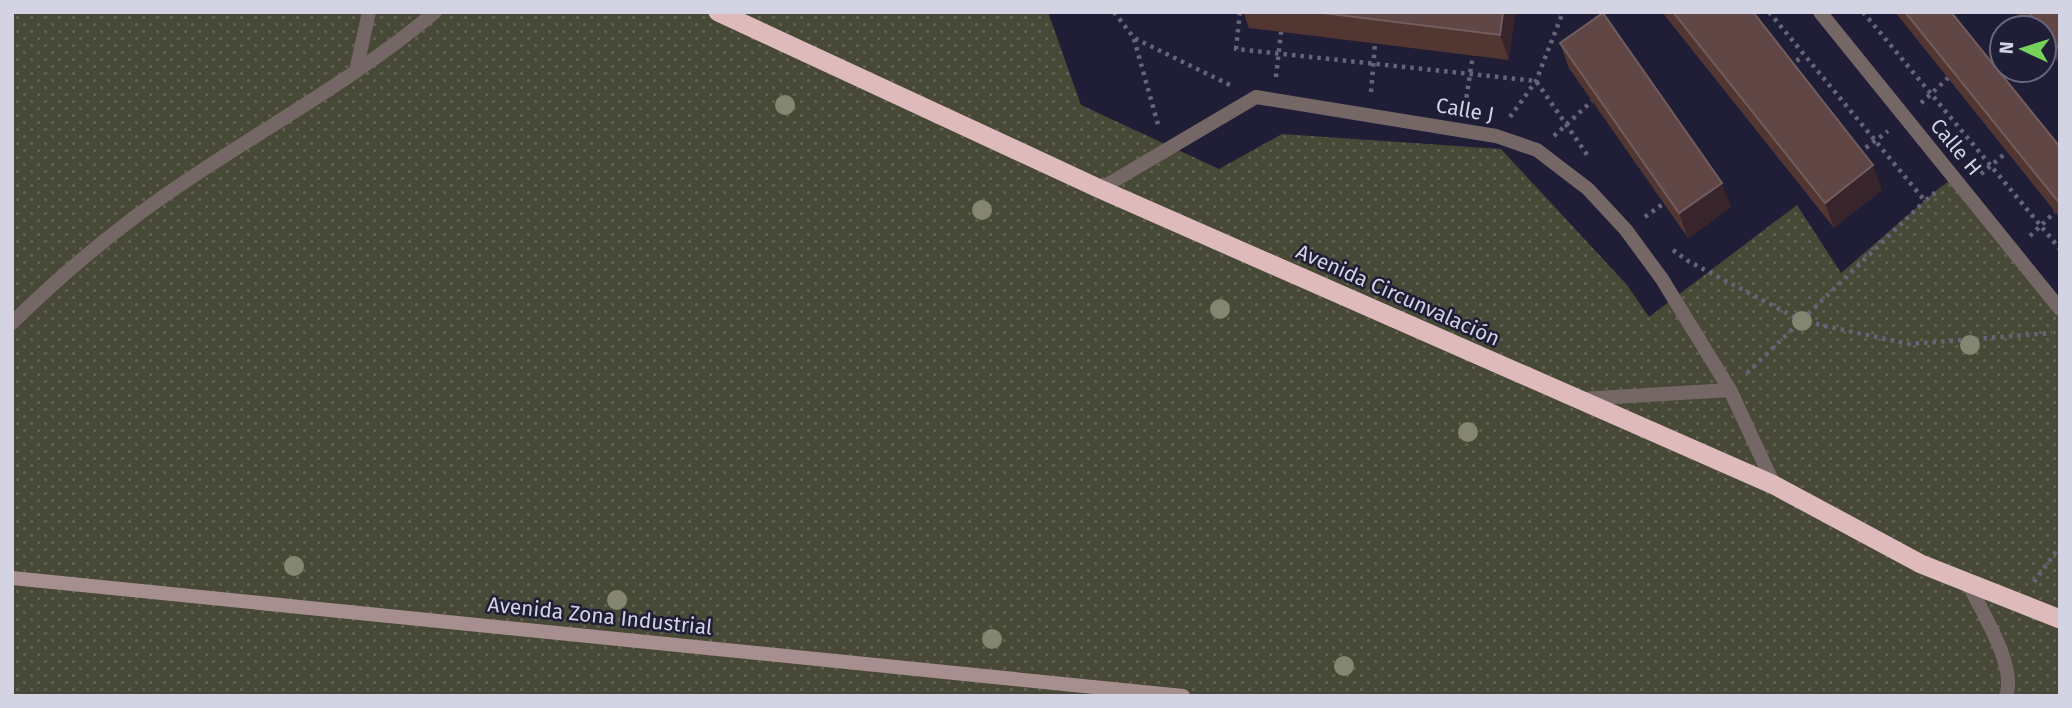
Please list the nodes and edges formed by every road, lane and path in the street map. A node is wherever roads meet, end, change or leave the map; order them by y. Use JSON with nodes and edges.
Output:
{"nodes":[{"id":1,"x":369,"y":12,"type":"edge"},
{"id":2,"x":435,"y":12,"type":"edge"},
{"id":3,"x":718,"y":12,"type":"edge"},
{"id":4,"x":1114,"y":12,"type":"edge"},
{"id":5,"x":1240,"y":12,"type":"edge"},
{"id":6,"x":1563,"y":12,"type":"edge"},
{"id":7,"x":1769,"y":12,"type":"edge"},
{"id":8,"x":1820,"y":12,"type":"edge"},
{"id":9,"x":1863,"y":12,"type":"edge"},
{"id":10,"x":1281,"y":32,"type":"dead end"},
{"id":11,"x":1134,"y":38,"type":"junction"},
{"id":12,"x":1375,"y":44,"type":"edge"},
{"id":13,"x":1279,"y":53,"type":"junction"},
{"id":14,"x":1473,"y":55,"type":"edge"},
{"id":15,"x":1803,"y":57,"type":"junction"},
{"id":16,"x":1374,"y":64,"type":"junction"},
{"id":17,"x":1784,"y":67,"type":"edge"},
{"id":18,"x":356,"y":71,"type":"junction"},
{"id":19,"x":1470,"y":74,"type":"junction"},
{"id":20,"x":1948,"y":78,"type":"edge"},
{"id":21,"x":1536,"y":81,"type":"junction"},
{"id":22,"x":1931,"y":94,"type":"junction"},
{"id":23,"x":1256,"y":97,"type":"junction"},
{"id":24,"x":1274,"y":100,"type":"junction"},
{"id":25,"x":1592,"y":100,"type":"edge"},
{"id":26,"x":1369,"y":116,"type":"junction"},
{"id":27,"x":1905,"y":118,"type":"junction"},
{"id":28,"x":1567,"y":125,"type":"junction"},
{"id":29,"x":1461,"y":130,"type":"junction"},
{"id":30,"x":1496,"y":136,"type":"junction"},
{"id":31,"x":1875,"y":141,"type":"junction"},
{"id":32,"x":1537,"y":150,"type":"junction"},
{"id":33,"x":1165,"y":151,"type":"junction"},
{"id":34,"x":2007,"y":152,"type":"edge"},
{"id":35,"x":1856,"y":156,"type":"edge"},
{"id":36,"x":1590,"y":158,"type":"dead end"},
{"id":37,"x":1991,"y":166,"type":"junction"},
{"id":38,"x":1959,"y":184,"type":"junction"},
{"id":39,"x":1100,"y":190,"type":"junction"},
{"id":40,"x":1925,"y":201,"type":"junction"},
{"id":41,"x":2055,"y":212,"type":"edge"},
{"id":42,"x":2040,"y":226,"type":"junction"},
{"id":43,"x":1668,"y":246,"type":"dead end"},
{"id":44,"x":2060,"y":250,"type":"edge"},
{"id":45,"x":2014,"y":251,"type":"junction"},
{"id":46,"x":2060,"y":309,"type":"edge"},
{"id":47,"x":1802,"y":321,"type":"junction"},
{"id":48,"x":12,"y":323,"type":"edge"},
{"id":49,"x":2060,"y":332,"type":"edge"},
{"id":50,"x":1730,"y":390,"type":"junction"},
{"id":51,"x":1579,"y":399,"type":"junction"},
{"id":52,"x":1774,"y":485,"type":"junction"},
{"id":53,"x":2060,"y":546,"type":"edge"},
{"id":54,"x":12,"y":578,"type":"edge"},
{"id":55,"x":1969,"y":585,"type":"junction"},
{"id":56,"x":2018,"y":603,"type":"junction"},
{"id":57,"x":2060,"y":619,"type":"edge"},
{"id":58,"x":1183,"y":696,"type":"edge"},
{"id":59,"x":2006,"y":696,"type":"edge"}],
"edges":[{"from":1,"to":18,"type":"street"},
{"from":2,"to":18,"type":"street"},
{"from":3,"to":39,"type":"highway","name":"Avenida Circunvalación"},
{"from":4,"to":11,"type":"path"},
{"from":5,"to":13,"type":"path"},
{"from":6,"to":21,"type":"path"},
{"from":7,"to":15,"type":"path"},
{"from":8,"to":27,"type":"street","name":"Calle H"},
{"from":9,"to":22,"type":"path"},
{"from":10,"to":13,"type":"path"},
{"from":11,"to":23,"type":"path"},
{"from":11,"to":33,"type":"path"},
{"from":12,"to":16,"type":"path"},
{"from":13,"to":16,"type":"path"},
{"from":13,"to":24,"type":"path"},
{"from":14,"to":19,"type":"path"},
{"from":15,"to":17,"type":"path"},
{"from":15,"to":31,"type":"path"},
{"from":16,"to":19,"type":"path"},
{"from":16,"to":26,"type":"path"},
{"from":18,"to":48,"type":"street"},
{"from":19,"to":21,"type":"path"},
{"from":19,"to":29,"type":"path"},
{"from":20,"to":22,"type":"path"},
{"from":21,"to":28,"type":"path"},
{"from":21,"to":30,"type":"path"},
{"from":22,"to":27,"type":"path"},
{"from":22,"to":37,"type":"path"},
{"from":23,"to":24,"type":"street","name":"Calle J"},
{"from":23,"to":33,"type":"street"},
{"from":24,"to":26,"type":"street","name":"Calle J"},
{"from":25,"to":28,"type":"path"},
{"from":26,"to":29,"type":"street","name":"Calle J"},
{"from":27,"to":31,"type":"path"},
{"from":27,"to":38,"type":"street","name":"Calle H"},
{"from":28,"to":32,"type":"path"},
{"from":28,"to":36,"type":"path"},
{"from":29,"to":30,"type":"street","name":"Calle J"},
{"from":30,"to":32,"type":"street","name":"Calle J"},
{"from":31,"to":35,"type":"path"},
{"from":31,"to":40,"type":"path"},
{"from":32,"to":50,"type":"street","name":"Calle J"},
{"from":33,"to":39,"type":"street"},
{"from":34,"to":37,"type":"path"},
{"from":37,"to":38,"type":"path"},
{"from":37,"to":42,"type":"path"},
{"from":38,"to":40,"type":"path"},
{"from":38,"to":45,"type":"street","name":"Calle H"},
{"from":39,"to":51,"type":"highway","name":"Avenida Circunvalación"},
{"from":40,"to":47,"type":"path"},
{"from":41,"to":42,"type":"path"},
{"from":42,"to":44,"type":"path"},
{"from":42,"to":45,"type":"path"},
{"from":43,"to":47,"type":"path"},
{"from":45,"to":46,"type":"street","name":"Calle H"},
{"from":47,"to":49,"type":"path"},
{"from":47,"to":50,"type":"path"},
{"from":50,"to":51,"type":"street"},
{"from":50,"to":52,"type":"street","name":"Calle J"},
{"from":51,"to":52,"type":"highway","name":"Avenida Circunvalación"},
{"from":52,"to":55,"type":"highway","name":"Avenida Circunvalación"},
{"from":53,"to":56,"type":"path"},
{"from":54,"to":58,"type":"main road","name":"Avenida Zona Industrial"},
{"from":55,"to":56,"type":"highway","name":"Avenida Circunvalación"},
{"from":55,"to":59,"type":"street"},
{"from":56,"to":57,"type":"highway","name":"Avenida Circunvalación"}]}
